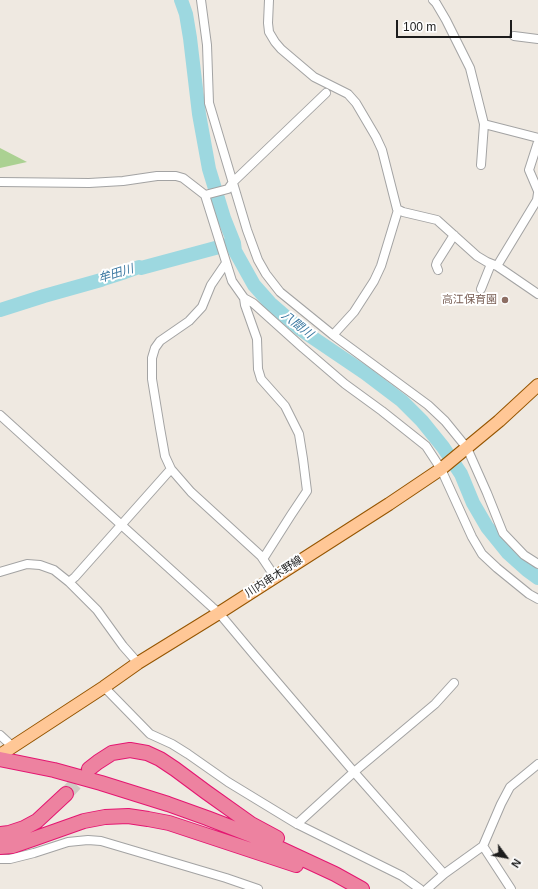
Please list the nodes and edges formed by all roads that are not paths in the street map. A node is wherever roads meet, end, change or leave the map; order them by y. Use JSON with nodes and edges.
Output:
{"nodes":[{"id":1,"x":201,"y":0,"type":"edge"},
{"id":2,"x":269,"y":0,"type":"edge"},
{"id":3,"x":433,"y":0,"type":"edge"},
{"id":4,"x":514,"y":36,"type":"dead end"},
{"id":5,"x":538,"y":39,"type":"edge"},
{"id":6,"x":326,"y":93,"type":"dead end"},
{"id":7,"x":484,"y":124,"type":"junction"},
{"id":8,"x":538,"y":138,"type":"edge"},
{"id":9,"x":538,"y":142,"type":"edge"},
{"id":10,"x":481,"y":165,"type":"dead end"},
{"id":11,"x":0,"y":182,"type":"edge"},
{"id":12,"x":233,"y":182,"type":"junction"},
{"id":13,"x":538,"y":192,"type":"edge"},
{"id":14,"x":207,"y":195,"type":"junction"},
{"id":15,"x":398,"y":210,"type":"junction"},
{"id":16,"x":454,"y":235,"type":"junction"},
{"id":17,"x":226,"y":263,"type":"junction"},
{"id":18,"x":494,"y":265,"type":"junction"},
{"id":19,"x":438,"y":270,"type":"dead end"},
{"id":20,"x":481,"y":289,"type":"dead end"},
{"id":21,"x":538,"y":294,"type":"edge"},
{"id":22,"x":244,"y":298,"type":"junction"},
{"id":23,"x":333,"y":335,"type":"junction"},
{"id":24,"x":538,"y":386,"type":"edge"},
{"id":25,"x":0,"y":415,"type":"edge"},
{"id":26,"x":466,"y":448,"type":"junction"},
{"id":27,"x":171,"y":469,"type":"junction"},
{"id":28,"x":441,"y":469,"type":"junction"},
{"id":29,"x":121,"y":524,"type":"junction"},
{"id":30,"x":263,"y":560,"type":"junction"},
{"id":31,"x":538,"y":564,"type":"edge"},
{"id":32,"x":0,"y":572,"type":"edge"},
{"id":33,"x":275,"y":577,"type":"junction"},
{"id":34,"x":69,"y":582,"type":"junction"},
{"id":35,"x":538,"y":599,"type":"edge"},
{"id":36,"x":219,"y":613,"type":"junction"},
{"id":37,"x":138,"y":664,"type":"junction"},
{"id":38,"x":454,"y":683,"type":"dead end"},
{"id":39,"x":104,"y":687,"type":"junction"},
{"id":40,"x":0,"y":735,"type":"edge"},
{"id":41,"x":13,"y":747,"type":"junction"},
{"id":42,"x":0,"y":755,"type":"edge"},
{"id":43,"x":0,"y":759,"type":"edge"},
{"id":44,"x":538,"y":764,"type":"edge"},
{"id":45,"x":89,"y":769,"type":"tunnel mouth"},
{"id":46,"x":354,"y":772,"type":"junction"},
{"id":47,"x":66,"y":794,"type":"tunnel mouth"},
{"id":48,"x":297,"y":824,"type":"junction"},
{"id":49,"x":0,"y":834,"type":"edge"},
{"id":50,"x":483,"y":846,"type":"junction"},
{"id":51,"x":0,"y":847,"type":"edge"},
{"id":52,"x":0,"y":859,"type":"edge"},
{"id":53,"x":444,"y":874,"type":"junction"},
{"id":54,"x":258,"y":889,"type":"edge"},
{"id":55,"x":349,"y":889,"type":"edge"},
{"id":56,"x":362,"y":889,"type":"edge"},
{"id":57,"x":372,"y":889,"type":"edge"},
{"id":58,"x":420,"y":889,"type":"edge"},
{"id":59,"x":427,"y":889,"type":"edge"},
{"id":60,"x":510,"y":889,"type":"edge"}],
"edges":[{"from":1,"to":12,"type":"street"},
{"from":2,"to":15,"type":"street"},
{"from":3,"to":7,"type":"street"},
{"from":4,"to":5,"type":"street"},
{"from":6,"to":12,"type":"street"},
{"from":7,"to":8,"type":"street"},
{"from":7,"to":10,"type":"street"},
{"from":9,"to":13,"type":"street"},
{"from":11,"to":14,"type":"street"},
{"from":12,"to":14,"type":"street"},
{"from":12,"to":23,"type":"street"},
{"from":13,"to":18,"type":"street"},
{"from":14,"to":17,"type":"street"},
{"from":15,"to":16,"type":"street"},
{"from":15,"to":23,"type":"street"},
{"from":16,"to":18,"type":"street"},
{"from":16,"to":19,"type":"street"},
{"from":17,"to":22,"type":"street"},
{"from":17,"to":27,"type":"street"},
{"from":18,"to":20,"type":"street"},
{"from":18,"to":21,"type":"street"},
{"from":22,"to":28,"type":"street"},
{"from":22,"to":30,"type":"street"},
{"from":23,"to":26,"type":"street"},
{"from":24,"to":26,"type":"main road","name":"川内串木野線"},
{"from":25,"to":29,"type":"street"},
{"from":26,"to":28,"type":"main road","name":"川内串木野線"},
{"from":26,"to":31,"type":"street"},
{"from":27,"to":29,"type":"street"},
{"from":27,"to":30,"type":"street"},
{"from":28,"to":33,"type":"main road","name":"川内串木野線"},
{"from":28,"to":35,"type":"street"},
{"from":29,"to":34,"type":"street"},
{"from":29,"to":36,"type":"street"},
{"from":30,"to":33,"type":"street"},
{"from":32,"to":34,"type":"street"},
{"from":33,"to":36,"type":"main road","name":"川内串木野線"},
{"from":34,"to":37,"type":"street"},
{"from":36,"to":37,"type":"main road","name":"川内串木野線"},
{"from":36,"to":46,"type":"street"},
{"from":37,"to":39,"type":"main road","name":"川内串木野線"},
{"from":38,"to":46,"type":"street"},
{"from":39,"to":41,"type":"main road","name":"川内串木野線"},
{"from":39,"to":48,"type":"street"},
{"from":40,"to":41,"type":"street"},
{"from":41,"to":42,"type":"main road","name":"川内串木野線"},
{"from":43,"to":56,"type":"highway"},
{"from":44,"to":50,"type":"street"},
{"from":45,"to":57,"type":"highway"},
{"from":46,"to":48,"type":"street"},
{"from":46,"to":53,"type":"street"},
{"from":47,"to":49,"type":"highway"},
{"from":48,"to":58,"type":"street"},
{"from":50,"to":53,"type":"street"},
{"from":50,"to":60,"type":"street"},
{"from":51,"to":55,"type":"highway"},
{"from":52,"to":54,"type":"street"},
{"from":53,"to":59,"type":"street"}]}
